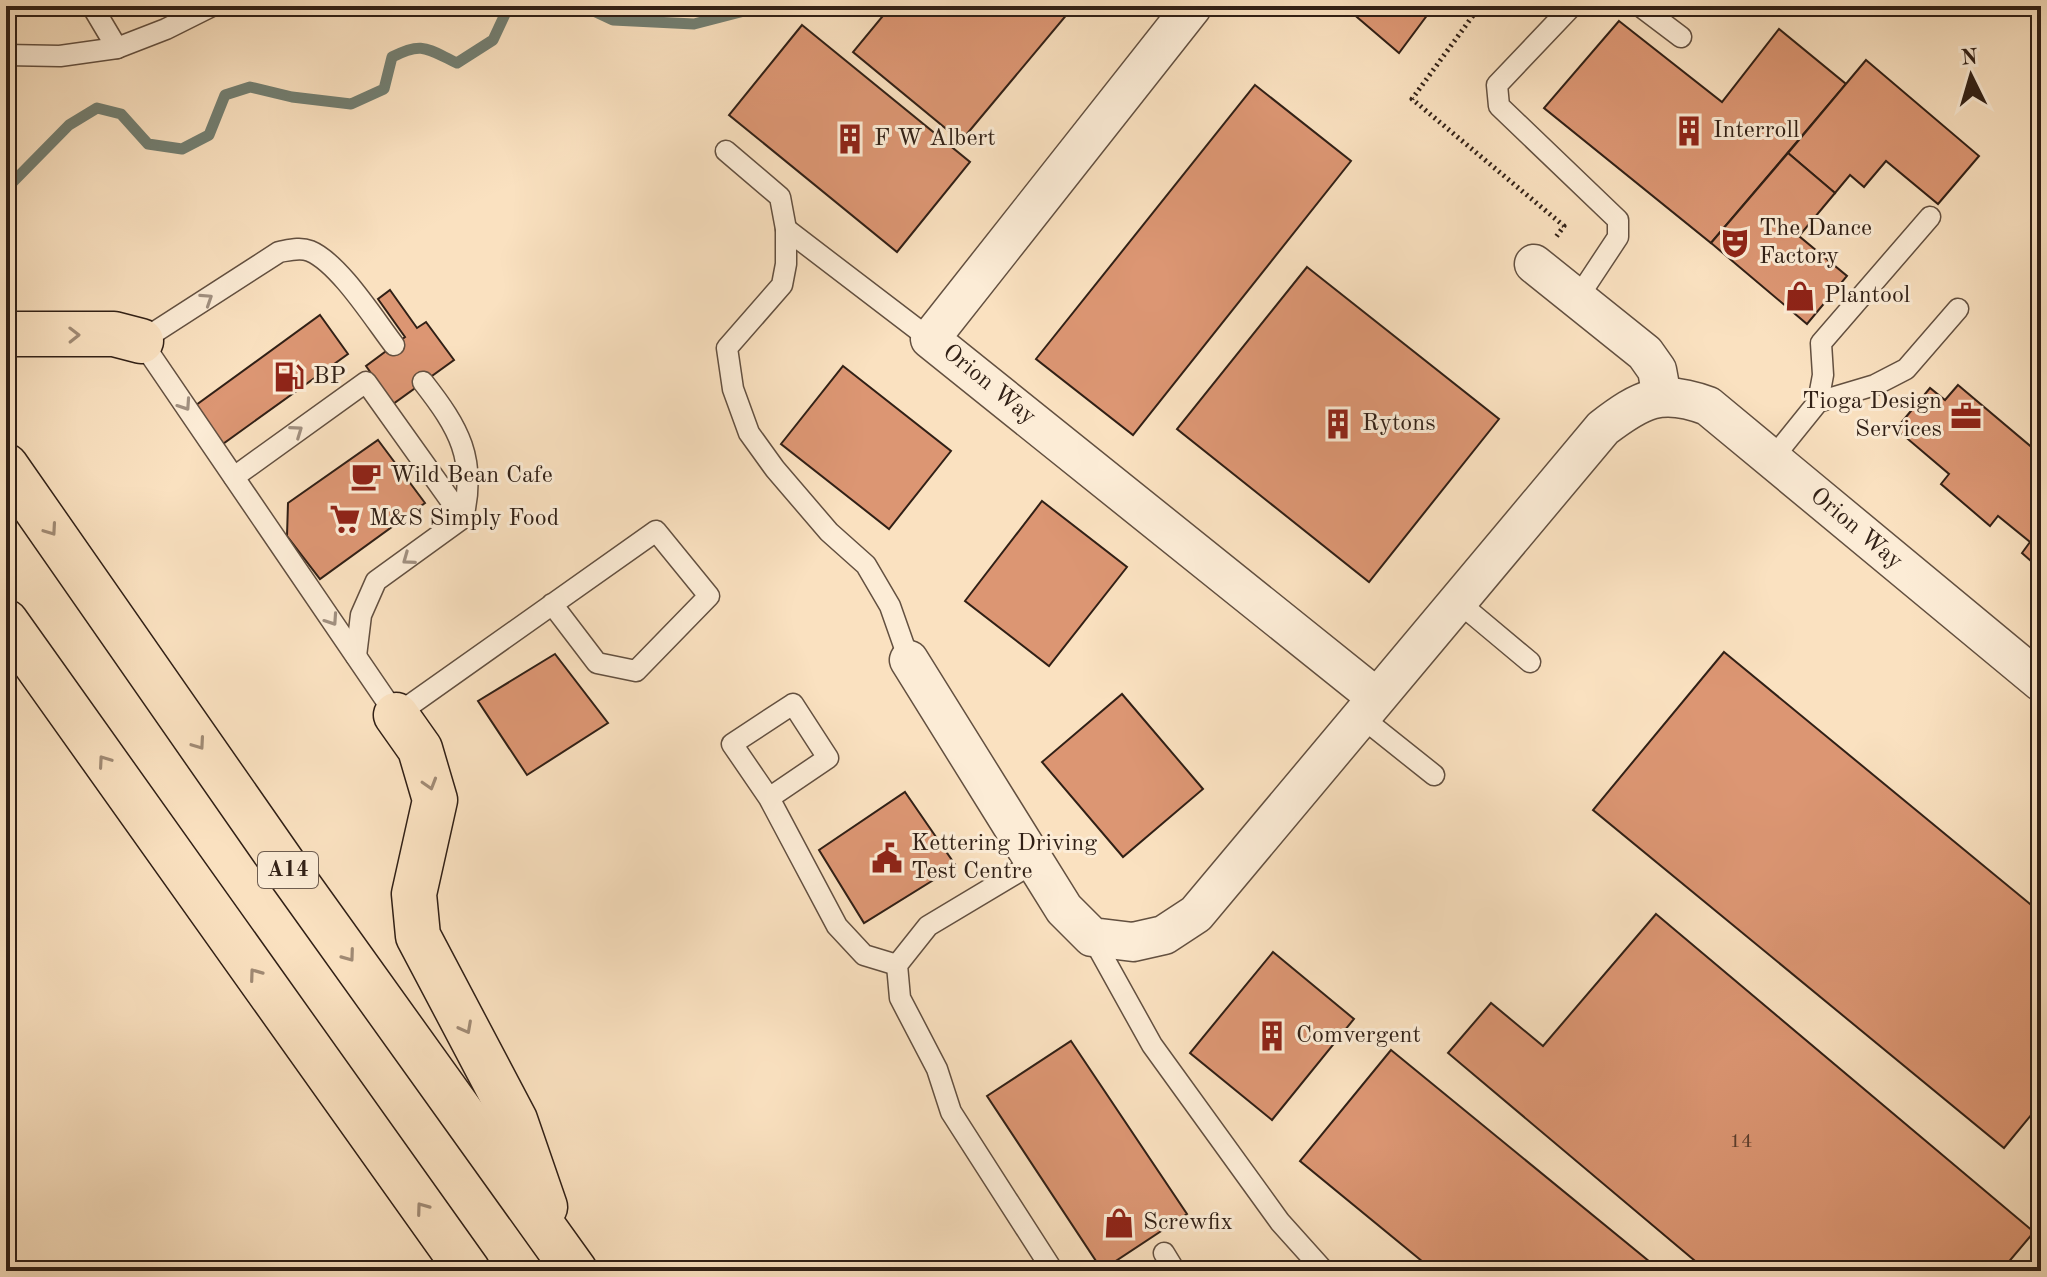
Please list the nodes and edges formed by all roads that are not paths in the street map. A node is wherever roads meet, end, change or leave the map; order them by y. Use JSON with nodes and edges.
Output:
{"nodes":[{"id":1,"x":92,"y":6,"type":"edge"},
{"id":2,"x":212,"y":6,"type":"edge"},
{"id":3,"x":1572,"y":6,"type":"edge"},
{"id":4,"x":1640,"y":6,"type":"edge"},
{"id":5,"x":1192,"y":7,"type":"edge"},
{"id":6,"x":1681,"y":37,"type":"dead end"},
{"id":7,"x":117,"y":48,"type":"junction"},
{"id":8,"x":6,"y":55,"type":"edge"},
{"id":9,"x":726,"y":151,"type":"dead end"},
{"id":10,"x":1930,"y":217,"type":"dead end"},
{"id":11,"x":786,"y":229,"type":"junction"},
{"id":12,"x":1534,"y":264,"type":"road end"},
{"id":13,"x":1577,"y":299,"type":"junction"},
{"id":14,"x":1958,"y":309,"type":"dead end"},
{"id":15,"x":6,"y":334,"type":"edge"},
{"id":16,"x":930,"y":339,"type":"junction"},
{"id":17,"x":141,"y":341,"type":"junction"},
{"id":18,"x":394,"y":345,"type":"dead end"},
{"id":19,"x":423,"y":382,"type":"dead end"},
{"id":20,"x":1662,"y":397,"type":"junction"},
{"id":21,"x":1818,"y":402,"type":"junction"},
{"id":22,"x":1772,"y":459,"type":"junction"},
{"id":23,"x":6,"y":466,"type":"edge"},
{"id":24,"x":234,"y":477,"type":"junction"},
{"id":25,"x":463,"y":518,"type":"junction"},
{"id":26,"x":1457,"y":601,"type":"junction"},
{"id":27,"x":552,"y":604,"type":"junction"},
{"id":28,"x":6,"y":622,"type":"edge"},
{"id":29,"x":356,"y":656,"type":"junction"},
{"id":30,"x":909,"y":660,"type":"joint"},
{"id":31,"x":1530,"y":662,"type":"dead end"},
{"id":32,"x":2041,"y":682,"type":"edge"},
{"id":33,"x":1368,"y":706,"type":"junction"},
{"id":34,"x":396,"y":715,"type":"junction"},
{"id":35,"x":1434,"y":775,"type":"dead end"},
{"id":36,"x":769,"y":798,"type":"junction"},
{"id":37,"x":1035,"y":862,"type":"junction"},
{"id":38,"x":1092,"y":937,"type":"junction"},
{"id":39,"x":897,"y":965,"type":"junction"},
{"id":40,"x":568,"y":1261,"type":"edge"},
{"id":41,"x":468,"y":1271,"type":"edge"},
{"id":42,"x":1053,"y":1271,"type":"edge"},
{"id":43,"x":1324,"y":1271,"type":"edge"}],
"edges":[{"from":1,"to":7,"type":"lane"},
{"from":2,"to":7,"type":"lane"},
{"from":3,"to":13,"type":"lane"},
{"from":4,"to":6,"type":"lane"},
{"from":5,"to":16,"type":"street","name":"Orion Way"},
{"from":7,"to":8,"type":"lane"},
{"from":9,"to":11,"type":"lane"},
{"from":10,"to":21,"type":"lane"},
{"from":11,"to":16,"type":"lane"},
{"from":11,"to":30,"type":"lane"},
{"from":12,"to":13,"type":"street"},
{"from":13,"to":20,"type":"street"},
{"from":14,"to":21,"type":"lane"},
{"from":15,"to":17,"type":"highway","one_way":true},
{"from":16,"to":33,"type":"street","name":"Orion Way"},
{"from":17,"to":18,"type":"lane","one_way":true},
{"from":17,"to":24,"type":"lane","one_way":true},
{"from":19,"to":25,"type":"lane"},
{"from":20,"to":22,"type":"street","name":"Orion Way"},
{"from":20,"to":26,"type":"street"},
{"from":21,"to":22,"type":"lane"},
{"from":22,"to":32,"type":"street","name":"Orion Way"},
{"from":23,"to":40,"type":"highway","number":"A14","one_way":true},
{"from":24,"to":25,"type":"lane","one_way":true},
{"from":24,"to":29,"type":"lane","one_way":true},
{"from":25,"to":29,"type":"lane","one_way":true},
{"from":26,"to":31,"type":"lane"},
{"from":26,"to":33,"type":"street"},
{"from":27,"to":27,"type":"lane"},
{"from":27,"to":34,"type":"lane"},
{"from":41,"to":28,"type":"highway","one_way":true},
{"from":29,"to":34,"type":"lane"},
{"from":30,"to":37,"type":"street"},
{"from":33,"to":35,"type":"lane"},
{"from":33,"to":38,"type":"street"},
{"from":34,"to":40,"type":"highway","one_way":true},
{"from":36,"to":36,"type":"lane"},
{"from":36,"to":39,"type":"lane"},
{"from":37,"to":38,"type":"street"},
{"from":37,"to":39,"type":"lane"},
{"from":38,"to":43,"type":"lane"},
{"from":39,"to":42,"type":"lane"}]}
